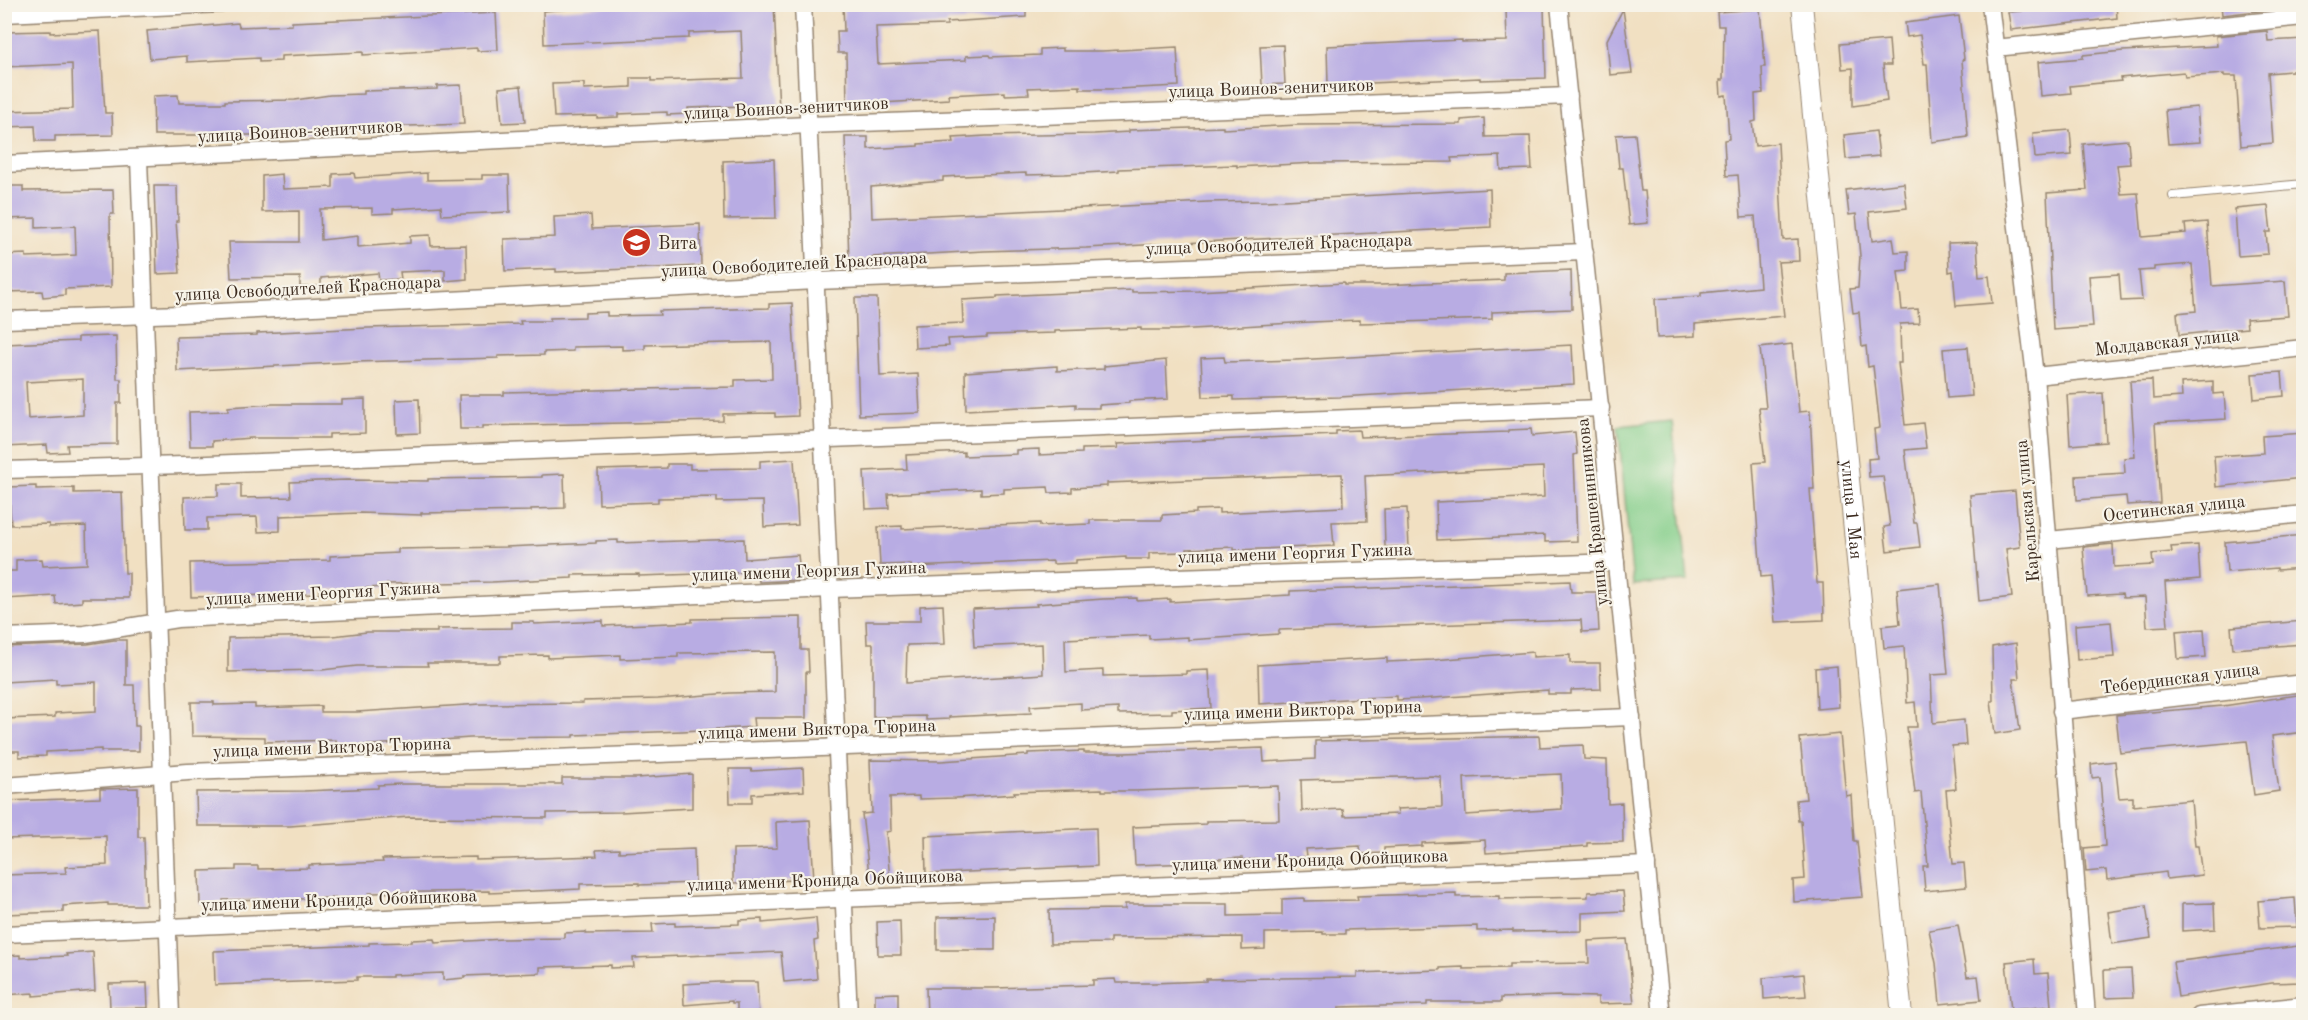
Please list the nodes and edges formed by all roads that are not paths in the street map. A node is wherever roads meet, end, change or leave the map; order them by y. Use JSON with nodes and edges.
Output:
{"nodes":[{"id":1,"x":221,"y":4,"type":"edge"},
{"id":2,"x":803,"y":4,"type":"edge"},
{"id":3,"x":1559,"y":4,"type":"edge"},
{"id":4,"x":1802,"y":4,"type":"edge"},
{"id":5,"x":1990,"y":4,"type":"edge"},
{"id":6,"x":4,"y":14,"type":"edge"},
{"id":7,"x":2304,"y":18,"type":"edge"},
{"id":8,"x":1995,"y":48,"type":"junction"},
{"id":9,"x":1569,"y":96,"type":"junction"},
{"id":10,"x":809,"y":125,"type":"junction"},
{"id":11,"x":139,"y":159,"type":"junction"},
{"id":12,"x":4,"y":164,"type":"edge"},
{"id":13,"x":2304,"y":184,"type":"edge"},
{"id":14,"x":2173,"y":196,"type":"dead end"},
{"id":15,"x":1585,"y":252,"type":"junction"},
{"id":16,"x":816,"y":281,"type":"junction"},
{"id":17,"x":145,"y":315,"type":"junction"},
{"id":18,"x":4,"y":320,"type":"edge"},
{"id":19,"x":2304,"y":348,"type":"edge"},
{"id":20,"x":2035,"y":375,"type":"junction"},
{"id":21,"x":1601,"y":408,"type":"junction"},
{"id":22,"x":823,"y":437,"type":"junction"},
{"id":23,"x":150,"y":466,"type":"junction"},
{"id":24,"x":4,"y":470,"type":"edge"},
{"id":25,"x":2304,"y":514,"type":"edge"},
{"id":26,"x":2049,"y":540,"type":"junction"},
{"id":27,"x":1616,"y":562,"type":"junction"},
{"id":28,"x":830,"y":589,"type":"junction"},
{"id":29,"x":156,"y":622,"type":"junction"},
{"id":30,"x":4,"y":637,"type":"edge"},
{"id":31,"x":2304,"y":683,"type":"edge"},
{"id":32,"x":2061,"y":711,"type":"junction"},
{"id":33,"x":1632,"y":717,"type":"junction"},
{"id":34,"x":837,"y":747,"type":"junction"},
{"id":35,"x":162,"y":774,"type":"junction"},
{"id":36,"x":4,"y":786,"type":"edge"},
{"id":37,"x":1647,"y":865,"type":"junction"},
{"id":38,"x":844,"y":898,"type":"junction"},
{"id":39,"x":167,"y":927,"type":"junction"},
{"id":40,"x":4,"y":934,"type":"edge"},
{"id":41,"x":2304,"y":1005,"type":"edge"},
{"id":42,"x":171,"y":1016,"type":"edge"},
{"id":43,"x":849,"y":1016,"type":"edge"},
{"id":44,"x":1662,"y":1016,"type":"edge"},
{"id":45,"x":1902,"y":1016,"type":"edge"},
{"id":46,"x":2087,"y":1016,"type":"edge"},
{"id":47,"x":2199,"y":1016,"type":"edge"}],
"edges":[{"from":1,"to":6,"type":"street"},
{"from":2,"to":10,"type":"street"},
{"from":3,"to":9,"type":"street","name":"улица Крашенинникова"},
{"from":4,"to":45,"type":"street","name":"улица 1 Мая"},
{"from":5,"to":8,"type":"street","name":"Карельская улица"},
{"from":7,"to":8,"type":"street"},
{"from":8,"to":20,"type":"street","name":"Карельская улица"},
{"from":9,"to":10,"type":"street","name":"улица Воинов-зенитчиков"},
{"from":9,"to":15,"type":"street","name":"улица Крашенинникова"},
{"from":10,"to":11,"type":"street","name":"улица Воинов-зенитчиков"},
{"from":10,"to":16,"type":"street"},
{"from":11,"to":12,"type":"street","name":"улица Воинов-зенитчиков"},
{"from":11,"to":17,"type":"street"},
{"from":13,"to":14,"type":"lane"},
{"from":15,"to":16,"type":"street","name":"улица Освободителей Краснодара"},
{"from":15,"to":21,"type":"street","name":"улица Крашенинникова"},
{"from":16,"to":17,"type":"street","name":"улица Освободителей Краснодара"},
{"from":16,"to":22,"type":"street"},
{"from":17,"to":18,"type":"street","name":"улица Освободителей Краснодара"},
{"from":17,"to":23,"type":"street"},
{"from":19,"to":20,"type":"street","name":"Молдавская улица"},
{"from":20,"to":26,"type":"street","name":"Карельская улица"},
{"from":21,"to":22,"type":"street"},
{"from":21,"to":27,"type":"street","name":"улица Крашенинникова"},
{"from":22,"to":23,"type":"street"},
{"from":22,"to":28,"type":"street"},
{"from":23,"to":24,"type":"street"},
{"from":23,"to":29,"type":"street"},
{"from":25,"to":26,"type":"street","name":"Осетинская улица"},
{"from":26,"to":32,"type":"street","name":"Карельская улица"},
{"from":27,"to":28,"type":"street","name":"улица имени Георгия Гужина"},
{"from":27,"to":33,"type":"street","name":"улица Крашенинникова"},
{"from":28,"to":29,"type":"street","name":"улица имени Георгия Гужина"},
{"from":28,"to":34,"type":"street"},
{"from":29,"to":30,"type":"street","name":"улица имени Георгия Гужина"},
{"from":29,"to":35,"type":"street"},
{"from":31,"to":32,"type":"street","name":"Тебердинская улица"},
{"from":32,"to":46,"type":"street","name":"Карельская улица"},
{"from":33,"to":34,"type":"street","name":"улица имени Виктора Тюрина"},
{"from":33,"to":37,"type":"street","name":"улица Крашенинникова"},
{"from":34,"to":35,"type":"street","name":"улица имени Виктора Тюрина"},
{"from":34,"to":38,"type":"street"},
{"from":35,"to":36,"type":"street","name":"улица имени Виктора Тюрина"},
{"from":35,"to":39,"type":"street"},
{"from":37,"to":38,"type":"street","name":"улица имени Кронида Обойщикова"},
{"from":37,"to":44,"type":"street","name":"улица Крашенинникова"},
{"from":38,"to":39,"type":"street","name":"улица имени Кронида Обойщикова"},
{"from":38,"to":43,"type":"street"},
{"from":39,"to":40,"type":"street","name":"улица имени Кронида Обойщикова"},
{"from":39,"to":42,"type":"street"},
{"from":41,"to":47,"type":"street"}]}
